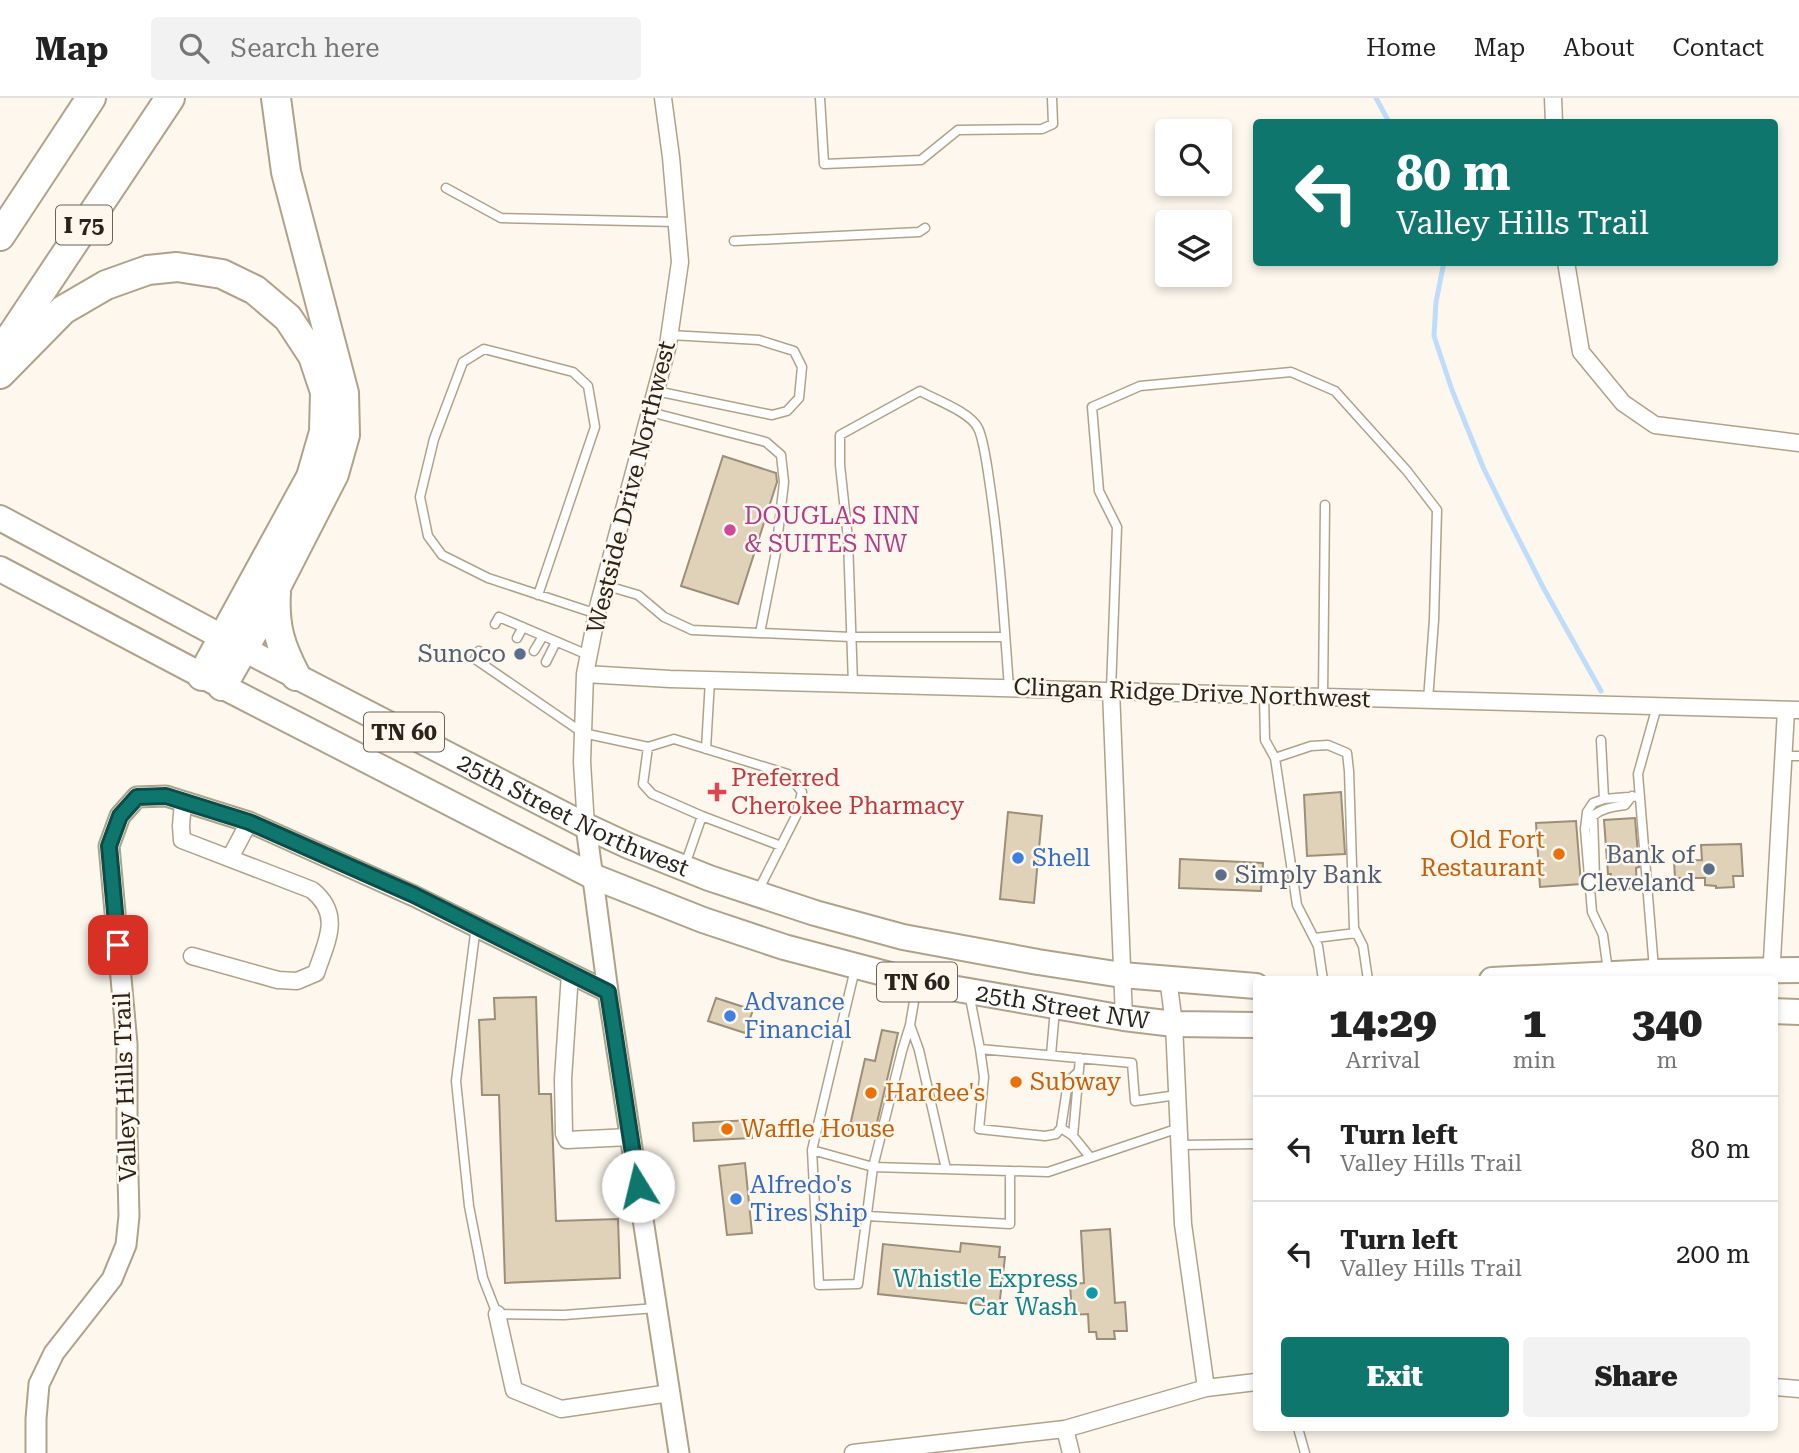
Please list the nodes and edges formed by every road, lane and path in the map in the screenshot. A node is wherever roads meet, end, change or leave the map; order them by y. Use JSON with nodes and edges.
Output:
{"nodes":[{"id":1,"x":91,"y":98,"type":"edge"},
{"id":2,"x":170,"y":98,"type":"edge"},
{"id":3,"x":276,"y":98,"type":"edge"},
{"id":4,"x":663,"y":98,"type":"edge"},
{"id":5,"x":820,"y":98,"type":"edge"},
{"id":6,"x":1052,"y":98,"type":"edge"},
{"id":7,"x":1553,"y":98,"type":"edge"},
{"id":8,"x":1554,"y":119,"type":"edge"},
{"id":9,"x":446,"y":188,"type":"dead end"},
{"id":10,"x":677,"y":222,"type":"junction"},
{"id":11,"x":925,"y":228,"type":"dead end"},
{"id":12,"x":0,"y":236,"type":"edge"},
{"id":13,"x":734,"y":241,"type":"dead end"},
{"id":14,"x":1567,"y":266,"type":"edge"},
{"id":15,"x":670,"y":335,"type":"junction"},
{"id":16,"x":0,"y":353,"type":"edge"},
{"id":17,"x":0,"y":374,"type":"edge"},
{"id":18,"x":656,"y":391,"type":"junction"},
{"id":19,"x":650,"y":412,"type":"junction"},
{"id":20,"x":1799,"y":443,"type":"edge"},
{"id":21,"x":1325,"y":505,"type":"dead end"},
{"id":22,"x":0,"y":518,"type":"edge"},
{"id":23,"x":0,"y":569,"type":"edge"},
{"id":24,"x":604,"y":585,"type":"junction"},
{"id":25,"x":276,"y":587,"type":"junction"},
{"id":26,"x":538,"y":595,"type":"junction"},
{"id":27,"x":597,"y":614,"type":"junction"},
{"id":28,"x":495,"y":624,"type":"dead end"},
{"id":29,"x":523,"y":628,"type":"junction"},
{"id":30,"x":760,"y":633,"type":"junction"},
{"id":31,"x":542,"y":636,"type":"junction"},
{"id":32,"x":851,"y":637,"type":"junction"},
{"id":33,"x":1006,"y":637,"type":"junction"},
{"id":34,"x":517,"y":638,"type":"dead end"},
{"id":35,"x":556,"y":642,"type":"junction"},
{"id":36,"x":233,"y":643,"type":"junction"},
{"id":37,"x":534,"y":651,"type":"dead end"},
{"id":38,"x":479,"y":652,"type":"dead end"},
{"id":39,"x":589,"y":656,"type":"junction"},
{"id":40,"x":546,"y":662,"type":"dead end"},
{"id":41,"x":585,"y":674,"type":"junction"},
{"id":42,"x":296,"y":676,"type":"junction"},
{"id":43,"x":518,"y":676,"type":"dead end"},
{"id":44,"x":710,"y":680,"type":"junction"},
{"id":45,"x":212,"y":681,"type":"junction"},
{"id":46,"x":853,"y":684,"type":"junction"},
{"id":47,"x":513,"y":685,"type":"junction"},
{"id":48,"x":532,"y":686,"type":"dead end"},
{"id":49,"x":1009,"y":688,"type":"junction"},
{"id":50,"x":1111,"y":690,"type":"junction"},
{"id":51,"x":527,"y":695,"type":"junction"},
{"id":52,"x":1264,"y":695,"type":"junction"},
{"id":53,"x":1323,"y":696,"type":"junction"},
{"id":54,"x":1428,"y":700,"type":"junction"},
{"id":55,"x":1657,"y":706,"type":"junction"},
{"id":56,"x":1792,"y":710,"type":"edge"},
{"id":57,"x":583,"y":733,"type":"junction"},
{"id":58,"x":1601,"y":740,"type":"dead end"},
{"id":59,"x":648,"y":747,"type":"junction"},
{"id":60,"x":706,"y":749,"type":"junction"},
{"id":61,"x":1791,"y":756,"type":"edge"},
{"id":62,"x":1275,"y":758,"type":"junction"},
{"id":63,"x":1636,"y":796,"type":"junction"},
{"id":64,"x":1604,"y":799,"type":"junction"},
{"id":65,"x":183,"y":802,"type":"junction"},
{"id":66,"x":702,"y":816,"type":"junction"},
{"id":67,"x":249,"y":822,"type":"junction"},
{"id":68,"x":586,"y":826,"type":"junction"},
{"id":69,"x":781,"y":846,"type":"junction"},
{"id":70,"x":230,"y":858,"type":"junction"},
{"id":71,"x":684,"y":868,"type":"junction"},
{"id":72,"x":592,"y":876,"type":"junction"},
{"id":73,"x":1590,"y":886,"type":"junction"},
{"id":74,"x":757,"y":894,"type":"junction"},
{"id":75,"x":476,"y":926,"type":"junction"},
{"id":76,"x":1356,"y":933,"type":"junction"},
{"id":77,"x":903,"y":937,"type":"joint"},
{"id":78,"x":1315,"y":938,"type":"junction"},
{"id":79,"x":192,"y":956,"type":"dead end"},
{"id":80,"x":855,"y":966,"type":"junction"},
{"id":81,"x":1799,"y":970,"type":"edge"},
{"id":82,"x":1654,"y":972,"type":"junction"},
{"id":83,"x":570,"y":973,"type":"junction"},
{"id":84,"x":1608,"y":974,"type":"junction"},
{"id":85,"x":1771,"y":974,"type":"edge"},
{"id":86,"x":1122,"y":975,"type":"junction"},
{"id":87,"x":1322,"y":976,"type":"edge"},
{"id":88,"x":1367,"y":976,"type":"edge"},
{"id":89,"x":1569,"y":976,"type":"edge"},
{"id":90,"x":1168,"y":978,"type":"junction"},
{"id":91,"x":918,"y":982,"type":"junction"},
{"id":92,"x":1253,"y":986,"type":"edge"},
{"id":93,"x":969,"y":991,"type":"junction"},
{"id":94,"x":608,"y":992,"type":"junction"},
{"id":95,"x":1055,"y":1006,"type":"junction"},
{"id":96,"x":1778,"y":1012,"type":"edge"},
{"id":97,"x":1799,"y":1012,"type":"edge"},
{"id":98,"x":1124,"y":1018,"type":"junction"},
{"id":99,"x":1174,"y":1024,"type":"junction"},
{"id":100,"x":910,"y":1025,"type":"junction"},
{"id":101,"x":1253,"y":1026,"type":"edge"},
{"id":102,"x":981,"y":1049,"type":"junction"},
{"id":103,"x":1051,"y":1055,"type":"junction"},
{"id":104,"x":1080,"y":1058,"type":"junction"},
{"id":105,"x":1078,"y":1072,"type":"junction"},
{"id":106,"x":1177,"y":1095,"type":"junction"},
{"id":107,"x":1061,"y":1128,"type":"junction"},
{"id":108,"x":1179,"y":1128,"type":"junction"},
{"id":109,"x":1073,"y":1136,"type":"junction"},
{"id":110,"x":630,"y":1137,"type":"junction"},
{"id":111,"x":1253,"y":1144,"type":"edge"},
{"id":112,"x":1180,"y":1145,"type":"junction"},
{"id":113,"x":812,"y":1150,"type":"junction"},
{"id":114,"x":1090,"y":1157,"type":"junction"},
{"id":115,"x":873,"y":1167,"type":"junction"},
{"id":116,"x":946,"y":1169,"type":"junction"},
{"id":117,"x":1010,"y":1171,"type":"junction"},
{"id":118,"x":867,"y":1216,"type":"junction"},
{"id":119,"x":657,"y":1308,"type":"junction"},
{"id":120,"x":497,"y":1314,"type":"junction"},
{"id":121,"x":1253,"y":1382,"type":"edge"},
{"id":122,"x":1778,"y":1387,"type":"edge"},
{"id":123,"x":1206,"y":1388,"type":"junction"},
{"id":124,"x":1799,"y":1389,"type":"edge"},
{"id":125,"x":670,"y":1393,"type":"junction"},
{"id":126,"x":1065,"y":1429,"type":"junction"},
{"id":127,"x":1299,"y":1431,"type":"edge"},
{"id":128,"x":946,"y":1448,"type":"edge"},
{"id":129,"x":876,"y":1452,"type":"edge"},
{"id":130,"x":36,"y":1453,"type":"edge"},
{"id":131,"x":679,"y":1453,"type":"edge"},
{"id":132,"x":853,"y":1453,"type":"edge"},
{"id":133,"x":1071,"y":1453,"type":"edge"},
{"id":134,"x":1305,"y":1453,"type":"edge"}],
"edges":[{"from":1,"to":12,"type":"highway","number":"I 75"},
{"from":2,"to":16,"type":"highway","number":"I 75"},
{"from":3,"to":25,"type":"highway"},
{"from":4,"to":10,"type":"street","name":"Westside Drive Northwest"},
{"from":5,"to":6,"type":"lane"},
{"from":7,"to":8,"type":"street"},
{"from":9,"to":10,"type":"lane"},
{"from":10,"to":15,"type":"street","name":"Westside Drive Northwest"},
{"from":11,"to":13,"type":"lane"},
{"from":14,"to":20,"type":"street"},
{"from":15,"to":18,"type":"street","name":"Westside Drive Northwest"},
{"from":15,"to":18,"type":"lane"},
{"from":17,"to":36,"type":"highway"},
{"from":18,"to":19,"type":"street","name":"Westside Drive Northwest"},
{"from":19,"to":24,"type":"street","name":"Westside Drive Northwest"},
{"from":19,"to":30,"type":"lane"},
{"from":21,"to":53,"type":"lane"},
{"from":22,"to":36,"type":"highway","number":"TN 60"},
{"from":23,"to":45,"type":"highway","number":"TN 60"},
{"from":24,"to":27,"type":"street","name":"Westside Drive Northwest"},
{"from":24,"to":30,"type":"lane"},
{"from":25,"to":36,"type":"highway"},
{"from":25,"to":42,"type":"highway"},
{"from":26,"to":26,"type":"lane"},
{"from":26,"to":27,"type":"lane"},
{"from":27,"to":39,"type":"street","name":"Westside Drive Northwest"},
{"from":28,"to":29,"type":"lane"},
{"from":29,"to":31,"type":"lane"},
{"from":29,"to":34,"type":"lane"},
{"from":30,"to":32,"type":"lane"},
{"from":31,"to":35,"type":"lane"},
{"from":31,"to":37,"type":"lane"},
{"from":32,"to":33,"type":"lane"},
{"from":32,"to":33,"type":"lane"},
{"from":32,"to":46,"type":"lane"},
{"from":33,"to":49,"type":"lane"},
{"from":35,"to":39,"type":"lane"},
{"from":35,"to":40,"type":"lane"},
{"from":36,"to":42,"type":"highway","name":"25th Street Northwest","number":"TN 60"},
{"from":36,"to":45,"type":"highway"},
{"from":38,"to":47,"type":"lane"},
{"from":39,"to":41,"type":"street","name":"Westside Drive Northwest"},
{"from":41,"to":44,"type":"street","name":"Clingan Ridge Drive Northwest"},
{"from":41,"to":57,"type":"street","name":"Westside Drive Northwest"},
{"from":42,"to":68,"type":"highway","name":"25th Street Northwest","number":"TN 60"},
{"from":43,"to":47,"type":"lane"},
{"from":44,"to":46,"type":"street","name":"Clingan Ridge Drive Northwest"},
{"from":44,"to":60,"type":"lane"},
{"from":45,"to":72,"type":"highway","name":"25th Street Northwest","number":"TN 60"},
{"from":46,"to":49,"type":"street","name":"Clingan Ridge Drive Northwest"},
{"from":47,"to":51,"type":"lane"},
{"from":48,"to":51,"type":"lane"},
{"from":49,"to":50,"type":"street","name":"Clingan Ridge Drive Northwest"},
{"from":50,"to":52,"type":"street","name":"Clingan Ridge Drive Northwest"},
{"from":50,"to":54,"type":"lane"},
{"from":50,"to":86,"type":"street"},
{"from":51,"to":57,"type":"lane"},
{"from":52,"to":53,"type":"street","name":"Clingan Ridge Drive Northwest"},
{"from":52,"to":62,"type":"lane"},
{"from":53,"to":54,"type":"street","name":"Clingan Ridge Drive Northwest"},
{"from":54,"to":55,"type":"street","name":"Clingan Ridge Drive Northwest"},
{"from":55,"to":56,"type":"street","name":"Clingan Ridge Drive Northwest"},
{"from":55,"to":63,"type":"lane"},
{"from":56,"to":61,"type":"street"},
{"from":57,"to":59,"type":"lane"},
{"from":57,"to":68,"type":"street","name":"Westside Drive Northwest"},
{"from":58,"to":64,"type":"lane"},
{"from":59,"to":60,"type":"lane"},
{"from":59,"to":66,"type":"lane"},
{"from":60,"to":69,"type":"lane"},
{"from":61,"to":85,"type":"street"},
{"from":62,"to":76,"type":"lane"},
{"from":62,"to":78,"type":"lane"},
{"from":63,"to":64,"type":"lane"},
{"from":63,"to":73,"type":"lane"},
{"from":63,"to":82,"type":"lane"},
{"from":64,"to":73,"type":"lane"},
{"from":65,"to":67,"type":"street","name":"Valley Hills Trail"},
{"from":65,"to":70,"type":"street"},
{"from":65,"to":130,"type":"street","name":"Valley Hills Trail"},
{"from":66,"to":69,"type":"lane"},
{"from":66,"to":71,"type":"lane"},
{"from":67,"to":70,"type":"street"},
{"from":67,"to":75,"type":"street","name":"Valley Hills Trail"},
{"from":68,"to":71,"type":"highway","name":"25th Street Northwest","number":"TN 60"},
{"from":68,"to":72,"type":"street","name":"Westside Drive Northwest"},
{"from":69,"to":74,"type":"lane"},
{"from":70,"to":79,"type":"street"},
{"from":71,"to":74,"type":"highway","name":"25th Street Northwest","number":"TN 60"},
{"from":72,"to":80,"type":"highway","name":"25th Street NW","number":"TN 60"},
{"from":72,"to":94,"type":"street","name":"Westside Drive Northwest"},
{"from":73,"to":84,"type":"lane"},
{"from":74,"to":77,"type":"highway","name":"25th Street Northwest","number":"TN 60"},
{"from":75,"to":83,"type":"street","name":"Valley Hills Trail"},
{"from":75,"to":120,"type":"lane"},
{"from":76,"to":78,"type":"lane"},
{"from":76,"to":88,"type":"lane"},
{"from":77,"to":86,"type":"highway","name":"25th Street NW","number":"TN 60"},
{"from":78,"to":87,"type":"lane"},
{"from":80,"to":91,"type":"highway","name":"25th Street NW","number":"TN 60"},
{"from":80,"to":113,"type":"lane"},
{"from":81,"to":85,"type":"highway"},
{"from":82,"to":84,"type":"highway"},
{"from":82,"to":85,"type":"highway"},
{"from":83,"to":94,"type":"street","name":"Valley Hills Trail"},
{"from":83,"to":110,"type":"street"},
{"from":84,"to":89,"type":"highway"},
{"from":86,"to":90,"type":"highway","name":"25th Street NW","number":"TN 60"},
{"from":86,"to":98,"type":"street"},
{"from":90,"to":92,"type":"highway","name":"25th Street NW","number":"TN 60"},
{"from":90,"to":99,"type":"street"},
{"from":91,"to":93,"type":"highway","name":"25th Street NW","number":"TN 60"},
{"from":91,"to":100,"type":"lane"},
{"from":93,"to":95,"type":"highway","name":"25th Street NW","number":"TN 60"},
{"from":93,"to":102,"type":"lane"},
{"from":94,"to":110,"type":"street","name":"Westside Drive Northwest"},
{"from":95,"to":98,"type":"highway","name":"25th Street NW","number":"TN 60"},
{"from":95,"to":103,"type":"lane"},
{"from":96,"to":97,"type":"highway"},
{"from":98,"to":99,"type":"highway","name":"25th Street NW","number":"TN 60"},
{"from":99,"to":101,"type":"highway","name":"25th Street NW","number":"TN 60"},
{"from":99,"to":106,"type":"street"},
{"from":100,"to":115,"type":"lane"},
{"from":100,"to":116,"type":"lane"},
{"from":102,"to":103,"type":"lane"},
{"from":102,"to":107,"type":"lane"},
{"from":103,"to":104,"type":"lane"},
{"from":104,"to":105,"type":"lane"},
{"from":104,"to":106,"type":"lane"},
{"from":105,"to":107,"type":"lane"},
{"from":105,"to":109,"type":"lane"},
{"from":106,"to":108,"type":"street"},
{"from":107,"to":109,"type":"lane"},
{"from":108,"to":112,"type":"street"},
{"from":108,"to":114,"type":"lane"},
{"from":109,"to":114,"type":"lane"},
{"from":110,"to":119,"type":"street","name":"Westside Drive Northwest"},
{"from":111,"to":112,"type":"lane"},
{"from":112,"to":123,"type":"street"},
{"from":113,"to":115,"type":"lane"},
{"from":113,"to":118,"type":"lane"},
{"from":114,"to":117,"type":"lane"},
{"from":115,"to":116,"type":"lane"},
{"from":115,"to":118,"type":"lane"},
{"from":116,"to":117,"type":"lane"},
{"from":117,"to":118,"type":"lane"},
{"from":119,"to":120,"type":"lane"},
{"from":119,"to":125,"type":"street","name":"Westside Drive Northwest"},
{"from":120,"to":125,"type":"street"},
{"from":121,"to":123,"type":"street"},
{"from":122,"to":124,"type":"street"},
{"from":123,"to":126,"type":"street"},
{"from":125,"to":131,"type":"street","name":"Westside Drive Northwest"},
{"from":126,"to":128,"type":"street"},
{"from":126,"to":133,"type":"street"},
{"from":127,"to":134,"type":"lane"},
{"from":128,"to":129,"type":"street"},
{"from":129,"to":132,"type":"street"}]}
